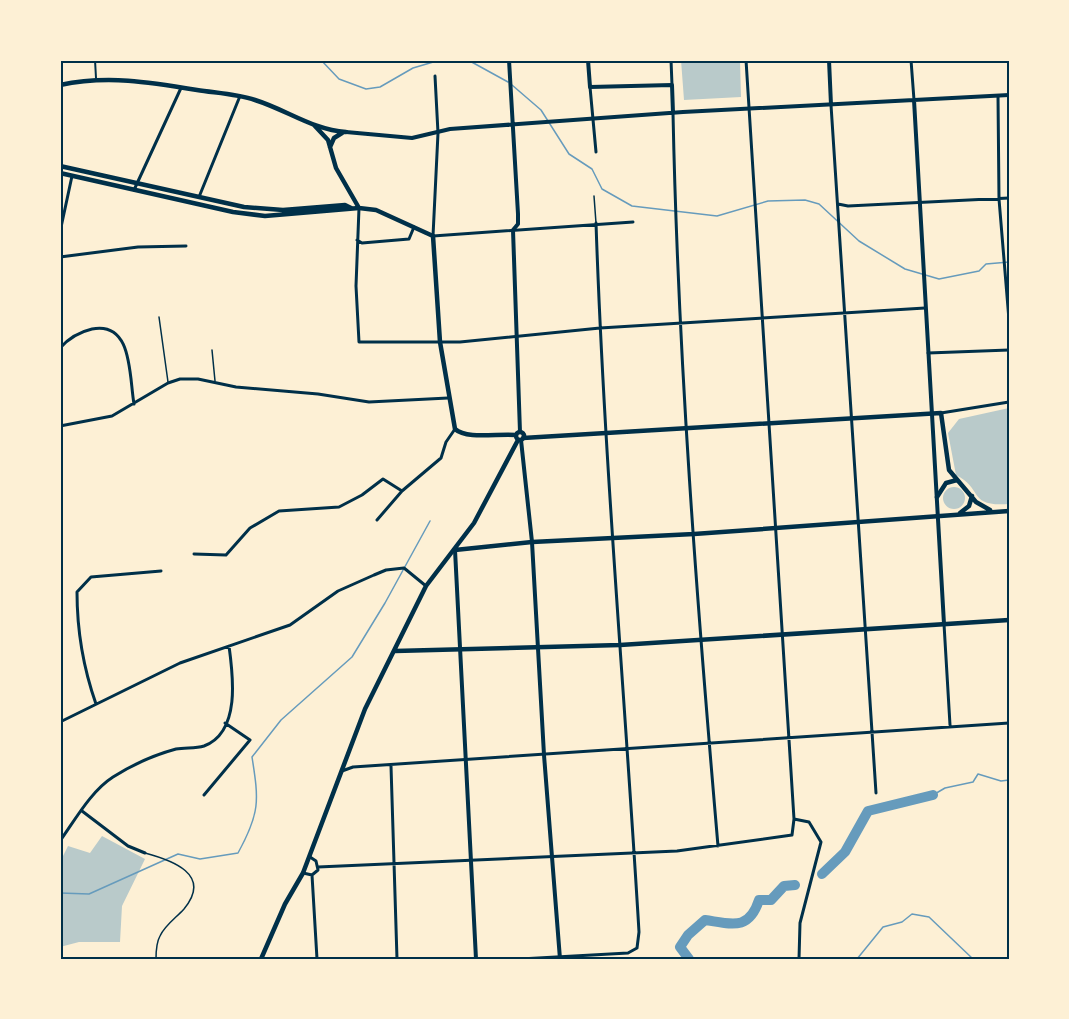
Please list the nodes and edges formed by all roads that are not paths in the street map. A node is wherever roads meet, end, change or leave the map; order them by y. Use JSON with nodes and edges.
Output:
{"nodes":[{"id":1,"x":95,"y":60,"type":"edge"},
{"id":2,"x":588,"y":60,"type":"edge"},
{"id":3,"x":671,"y":60,"type":"edge"},
{"id":4,"x":746,"y":60,"type":"edge"},
{"id":5,"x":829,"y":60,"type":"edge"},
{"id":6,"x":911,"y":60,"type":"edge"},
{"id":7,"x":509,"y":62,"type":"edge"},
{"id":8,"x":435,"y":76,"type":"dead end"},
{"id":9,"x":96,"y":78,"type":"junction"},
{"id":10,"x":60,"y":85,"type":"edge"},
{"id":11,"x":672,"y":85,"type":"junction"},
{"id":12,"x":181,"y":87,"type":"junction"},
{"id":13,"x":590,"y":87,"type":"junction"},
{"id":14,"x":1009,"y":95,"type":"edge"},
{"id":15,"x":240,"y":96,"type":"junction"},
{"id":16,"x":998,"y":96,"type":"junction"},
{"id":17,"x":914,"y":100,"type":"junction"},
{"id":18,"x":831,"y":105,"type":"junction"},
{"id":19,"x":748,"y":108,"type":"junction"},
{"id":20,"x":673,"y":113,"type":"junction"},
{"id":21,"x":592,"y":118,"type":"junction"},
{"id":22,"x":314,"y":125,"type":"junction"},
{"id":23,"x":512,"y":125,"type":"junction"},
{"id":24,"x":346,"y":132,"type":"junction"},
{"id":25,"x":438,"y":133,"type":"junction"},
{"id":26,"x":330,"y":147,"type":"junction"},
{"id":27,"x":596,"y":152,"type":"dead end"},
{"id":28,"x":60,"y":166,"type":"edge"},
{"id":29,"x":60,"y":173,"type":"edge"},
{"id":30,"x":72,"y":176,"type":"junction"},
{"id":31,"x":136,"y":183,"type":"junction"},
{"id":32,"x":134,"y":190,"type":"junction"},
{"id":33,"x":594,"y":196,"type":"dead end"},
{"id":34,"x":200,"y":197,"type":"junction"},
{"id":35,"x":1009,"y":198,"type":"edge"},
{"id":36,"x":999,"y":199,"type":"junction"},
{"id":37,"x":920,"y":202,"type":"junction"},
{"id":38,"x":197,"y":203,"type":"junction"},
{"id":39,"x":838,"y":204,"type":"junction"},
{"id":40,"x":351,"y":208,"type":"junction"},
{"id":41,"x":359,"y":208,"type":"junction"},
{"id":42,"x":633,"y":222,"type":"dead end"},
{"id":43,"x":596,"y":224,"type":"junction"},
{"id":44,"x":414,"y":227,"type":"junction"},
{"id":45,"x":513,"y":230,"type":"junction"},
{"id":46,"x":60,"y":232,"type":"edge"},
{"id":47,"x":433,"y":236,"type":"junction"},
{"id":48,"x":356,"y":238,"type":"junction"},
{"id":49,"x":186,"y":246,"type":"dead end"},
{"id":50,"x":60,"y":257,"type":"edge"},
{"id":51,"x":925,"y":308,"type":"junction"},
{"id":52,"x":845,"y":314,"type":"junction"},
{"id":53,"x":159,"y":317,"type":"dead end"},
{"id":54,"x":764,"y":318,"type":"junction"},
{"id":55,"x":1009,"y":320,"type":"edge"},
{"id":56,"x":682,"y":324,"type":"junction"},
{"id":57,"x":600,"y":328,"type":"junction"},
{"id":58,"x":517,"y":336,"type":"junction"},
{"id":59,"x":440,"y":342,"type":"junction"},
{"id":60,"x":60,"y":348,"type":"edge"},
{"id":61,"x":212,"y":350,"type":"dead end"},
{"id":62,"x":1009,"y":350,"type":"edge"},
{"id":63,"x":928,"y":353,"type":"junction"},
{"id":64,"x":215,"y":382,"type":"junction"},
{"id":65,"x":168,"y":383,"type":"junction"},
{"id":66,"x":448,"y":398,"type":"junction"},
{"id":67,"x":1009,"y":402,"type":"edge"},
{"id":68,"x":134,"y":404,"type":"junction"},
{"id":69,"x":940,"y":413,"type":"junction"},
{"id":70,"x":932,"y":414,"type":"junction"},
{"id":71,"x":852,"y":419,"type":"junction"},
{"id":72,"x":770,"y":424,"type":"junction"},
{"id":73,"x":60,"y":426,"type":"edge"},
{"id":74,"x":688,"y":428,"type":"junction"},
{"id":75,"x":454,"y":429,"type":"junction"},
{"id":76,"x":606,"y":434,"type":"junction"},
{"id":77,"x":520,"y":437,"type":"junction"},
{"id":78,"x":957,"y":480,"type":"junction"},
{"id":79,"x":402,"y":492,"type":"junction"},
{"id":80,"x":972,"y":496,"type":"junction"},
{"id":81,"x":937,"y":497,"type":"junction"},
{"id":82,"x":1009,"y":511,"type":"edge"},
{"id":83,"x":992,"y":512,"type":"junction"},
{"id":84,"x":956,"y":514,"type":"junction"},
{"id":85,"x":939,"y":516,"type":"junction"},
{"id":86,"x":377,"y":520,"type":"dead end"},
{"id":87,"x":859,"y":521,"type":"junction"},
{"id":88,"x":776,"y":527,"type":"junction"},
{"id":89,"x":694,"y":534,"type":"junction"},
{"id":90,"x":611,"y":538,"type":"junction"},
{"id":91,"x":532,"y":542,"type":"junction"},
{"id":92,"x":455,"y":550,"type":"junction"},
{"id":93,"x":194,"y":554,"type":"dead end"},
{"id":94,"x":161,"y":571,"type":"dead end"},
{"id":95,"x":426,"y":586,"type":"junction"},
{"id":96,"x":1009,"y":621,"type":"edge"},
{"id":97,"x":944,"y":624,"type":"junction"},
{"id":98,"x":864,"y":631,"type":"junction"},
{"id":99,"x":784,"y":636,"type":"junction"},
{"id":100,"x":699,"y":640,"type":"junction"},
{"id":101,"x":229,"y":645,"type":"junction"},
{"id":102,"x":620,"y":645,"type":"junction"},
{"id":103,"x":537,"y":647,"type":"junction"},
{"id":104,"x":458,"y":650,"type":"junction"},
{"id":105,"x":395,"y":651,"type":"junction"},
{"id":106,"x":97,"y":705,"type":"junction"},
{"id":107,"x":60,"y":722,"type":"edge"},
{"id":108,"x":225,"y":723,"type":"junction"},
{"id":109,"x":1009,"y":723,"type":"edge"},
{"id":110,"x":950,"y":725,"type":"junction"},
{"id":111,"x":872,"y":732,"type":"junction"},
{"id":112,"x":790,"y":739,"type":"junction"},
{"id":113,"x":709,"y":745,"type":"junction"},
{"id":114,"x":628,"y":750,"type":"junction"},
{"id":115,"x":544,"y":754,"type":"junction"},
{"id":116,"x":464,"y":760,"type":"junction"},
{"id":117,"x":391,"y":765,"type":"junction"},
{"id":118,"x":339,"y":774,"type":"junction"},
{"id":119,"x":876,"y":793,"type":"dead end"},
{"id":120,"x":204,"y":795,"type":"dead end"},
{"id":121,"x":82,"y":811,"type":"junction"},
{"id":122,"x":794,"y":819,"type":"junction"},
{"id":123,"x":60,"y":841,"type":"edge"},
{"id":124,"x":718,"y":846,"type":"junction"},
{"id":125,"x":145,"y":853,"type":"joint"},
{"id":126,"x":634,"y":854,"type":"junction"},
{"id":127,"x":309,"y":857,"type":"junction"},
{"id":128,"x":553,"y":858,"type":"junction"},
{"id":129,"x":470,"y":861,"type":"junction"},
{"id":130,"x":392,"y":865,"type":"junction"},
{"id":131,"x":318,"y":867,"type":"junction"},
{"id":132,"x":303,"y":873,"type":"junction"},
{"id":133,"x":312,"y":875,"type":"junction"},
{"id":134,"x":559,"y":958,"type":"edge"},
{"id":135,"x":156,"y":959,"type":"edge"},
{"id":136,"x":261,"y":959,"type":"edge"},
{"id":137,"x":317,"y":959,"type":"edge"},
{"id":138,"x":397,"y":959,"type":"edge"},
{"id":139,"x":476,"y":959,"type":"edge"},
{"id":140,"x":520,"y":959,"type":"edge"},
{"id":141,"x":799,"y":959,"type":"edge"}],
"edges":[{"from":1,"to":9,"type":"street"},
{"from":2,"to":13,"type":"street"},
{"from":3,"to":11,"type":"street"},
{"from":4,"to":19,"type":"street"},
{"from":5,"to":18,"type":"street"},
{"from":6,"to":17,"type":"street"},
{"from":7,"to":23,"type":"street"},
{"from":8,"to":25,"type":"street"},
{"from":9,"to":10,"type":"main road"},
{"from":9,"to":12,"type":"main road"},
{"from":11,"to":13,"type":"street"},
{"from":11,"to":20,"type":"street"},
{"from":12,"to":15,"type":"main road"},
{"from":12,"to":31,"type":"street"},
{"from":13,"to":21,"type":"street"},
{"from":14,"to":16,"type":"street"},
{"from":15,"to":22,"type":"main road"},
{"from":15,"to":34,"type":"street"},
{"from":16,"to":17,"type":"street"},
{"from":16,"to":36,"type":"street"},
{"from":17,"to":18,"type":"street"},
{"from":17,"to":37,"type":"street"},
{"from":18,"to":19,"type":"street"},
{"from":18,"to":39,"type":"street"},
{"from":19,"to":20,"type":"street"},
{"from":19,"to":54,"type":"street"},
{"from":20,"to":21,"type":"street"},
{"from":20,"to":56,"type":"street"},
{"from":21,"to":23,"type":"street"},
{"from":21,"to":27,"type":"street"},
{"from":22,"to":24,"type":"main road"},
{"from":22,"to":26,"type":"main road"},
{"from":23,"to":25,"type":"street"},
{"from":23,"to":45,"type":"street"},
{"from":24,"to":25,"type":"street"},
{"from":24,"to":26,"type":"main road"},
{"from":25,"to":47,"type":"street"},
{"from":26,"to":41,"type":"main road"},
{"from":28,"to":31,"type":"main road"},
{"from":29,"to":30,"type":"main road"},
{"from":30,"to":32,"type":"main road"},
{"from":30,"to":46,"type":"street"},
{"from":31,"to":32,"type":"street"},
{"from":31,"to":34,"type":"main road"},
{"from":32,"to":38,"type":"main road"},
{"from":33,"to":43,"type":"lane"},
{"from":34,"to":38,"type":"street"},
{"from":34,"to":40,"type":"main road"},
{"from":35,"to":36,"type":"street"},
{"from":36,"to":37,"type":"street"},
{"from":36,"to":55,"type":"street"},
{"from":37,"to":39,"type":"street"},
{"from":37,"to":51,"type":"street"},
{"from":38,"to":40,"type":"main road"},
{"from":39,"to":52,"type":"street"},
{"from":40,"to":41,"type":"main road"},
{"from":41,"to":44,"type":"main road"},
{"from":41,"to":48,"type":"street"},
{"from":42,"to":43,"type":"street"},
{"from":43,"to":45,"type":"street"},
{"from":43,"to":57,"type":"street"},
{"from":44,"to":47,"type":"main road"},
{"from":44,"to":48,"type":"street"},
{"from":45,"to":47,"type":"street"},
{"from":45,"to":58,"type":"street"},
{"from":47,"to":59,"type":"main road"},
{"from":48,"to":59,"type":"street"},
{"from":49,"to":50,"type":"street"},
{"from":51,"to":52,"type":"street"},
{"from":51,"to":63,"type":"street"},
{"from":52,"to":54,"type":"street"},
{"from":52,"to":71,"type":"street"},
{"from":53,"to":65,"type":"lane"},
{"from":54,"to":56,"type":"street"},
{"from":54,"to":72,"type":"street"},
{"from":56,"to":57,"type":"street"},
{"from":56,"to":74,"type":"street"},
{"from":57,"to":58,"type":"street"},
{"from":57,"to":76,"type":"street"},
{"from":58,"to":59,"type":"street"},
{"from":58,"to":77,"type":"street"},
{"from":59,"to":66,"type":"main road"},
{"from":60,"to":68,"type":"street"},
{"from":61,"to":64,"type":"lane"},
{"from":62,"to":63,"type":"street"},
{"from":63,"to":70,"type":"street"},
{"from":64,"to":65,"type":"street"},
{"from":64,"to":66,"type":"street"},
{"from":65,"to":68,"type":"street"},
{"from":66,"to":75,"type":"main road"},
{"from":67,"to":69,"type":"street"},
{"from":68,"to":73,"type":"street"},
{"from":69,"to":70,"type":"main road"},
{"from":69,"to":78,"type":"main road"},
{"from":70,"to":71,"type":"main road"},
{"from":70,"to":81,"type":"street"},
{"from":71,"to":72,"type":"main road"},
{"from":71,"to":87,"type":"street"},
{"from":72,"to":74,"type":"main road"},
{"from":72,"to":88,"type":"street"},
{"from":74,"to":76,"type":"main road"},
{"from":74,"to":89,"type":"street"},
{"from":75,"to":77,"type":"main road"},
{"from":75,"to":79,"type":"street"},
{"from":76,"to":77,"type":"main road"},
{"from":76,"to":90,"type":"street"},
{"from":77,"to":91,"type":"street"},
{"from":77,"to":92,"type":"main road"},
{"from":78,"to":80,"type":"main road"},
{"from":78,"to":81,"type":"main road"},
{"from":79,"to":86,"type":"street"},
{"from":79,"to":93,"type":"street"},
{"from":80,"to":83,"type":"main road"},
{"from":80,"to":84,"type":"main road"},
{"from":81,"to":85,"type":"street"},
{"from":82,"to":83,"type":"main road"},
{"from":83,"to":84,"type":"main road"},
{"from":84,"to":85,"type":"main road"},
{"from":85,"to":87,"type":"main road"},
{"from":85,"to":97,"type":"street"},
{"from":87,"to":88,"type":"main road"},
{"from":87,"to":98,"type":"street"},
{"from":88,"to":89,"type":"main road"},
{"from":88,"to":99,"type":"street"},
{"from":89,"to":90,"type":"main road"},
{"from":89,"to":100,"type":"street"},
{"from":90,"to":91,"type":"main road"},
{"from":90,"to":102,"type":"street"},
{"from":91,"to":92,"type":"main road"},
{"from":91,"to":103,"type":"street"},
{"from":92,"to":95,"type":"main road"},
{"from":92,"to":104,"type":"street"},
{"from":94,"to":106,"type":"street"},
{"from":95,"to":101,"type":"street"},
{"from":95,"to":105,"type":"main road"},
{"from":96,"to":97,"type":"main road"},
{"from":97,"to":98,"type":"main road"},
{"from":97,"to":110,"type":"street"},
{"from":98,"to":99,"type":"main road"},
{"from":98,"to":111,"type":"street"},
{"from":99,"to":100,"type":"main road"},
{"from":99,"to":112,"type":"street"},
{"from":100,"to":102,"type":"main road"},
{"from":100,"to":113,"type":"street"},
{"from":101,"to":106,"type":"street"},
{"from":101,"to":108,"type":"street"},
{"from":102,"to":103,"type":"main road"},
{"from":102,"to":114,"type":"street"},
{"from":103,"to":104,"type":"main road"},
{"from":103,"to":115,"type":"street"},
{"from":104,"to":105,"type":"main road"},
{"from":104,"to":116,"type":"street"},
{"from":105,"to":118,"type":"main road"},
{"from":106,"to":107,"type":"street"},
{"from":108,"to":120,"type":"street"},
{"from":108,"to":121,"type":"street"},
{"from":109,"to":110,"type":"street"},
{"from":110,"to":111,"type":"street"},
{"from":111,"to":112,"type":"street"},
{"from":111,"to":119,"type":"street"},
{"from":112,"to":113,"type":"street"},
{"from":112,"to":122,"type":"street"},
{"from":113,"to":114,"type":"street"},
{"from":113,"to":124,"type":"street"},
{"from":114,"to":115,"type":"street"},
{"from":114,"to":126,"type":"street"},
{"from":115,"to":116,"type":"street"},
{"from":115,"to":128,"type":"street"},
{"from":116,"to":117,"type":"street"},
{"from":116,"to":129,"type":"street"},
{"from":117,"to":118,"type":"street"},
{"from":117,"to":130,"type":"street"},
{"from":118,"to":127,"type":"main road"},
{"from":121,"to":123,"type":"street"},
{"from":121,"to":125,"type":"street"},
{"from":122,"to":124,"type":"street"},
{"from":122,"to":141,"type":"street"},
{"from":124,"to":126,"type":"street"},
{"from":125,"to":135,"type":"lane"},
{"from":126,"to":128,"type":"street"},
{"from":126,"to":134,"type":"street"},
{"from":127,"to":131,"type":"street"},
{"from":127,"to":132,"type":"main road"},
{"from":128,"to":129,"type":"street"},
{"from":128,"to":134,"type":"street"},
{"from":129,"to":130,"type":"street"},
{"from":129,"to":139,"type":"street"},
{"from":130,"to":131,"type":"street"},
{"from":130,"to":138,"type":"street"},
{"from":131,"to":133,"type":"street"},
{"from":132,"to":133,"type":"street"},
{"from":132,"to":136,"type":"main road"},
{"from":133,"to":137,"type":"street"},
{"from":134,"to":140,"type":"street"}]}
